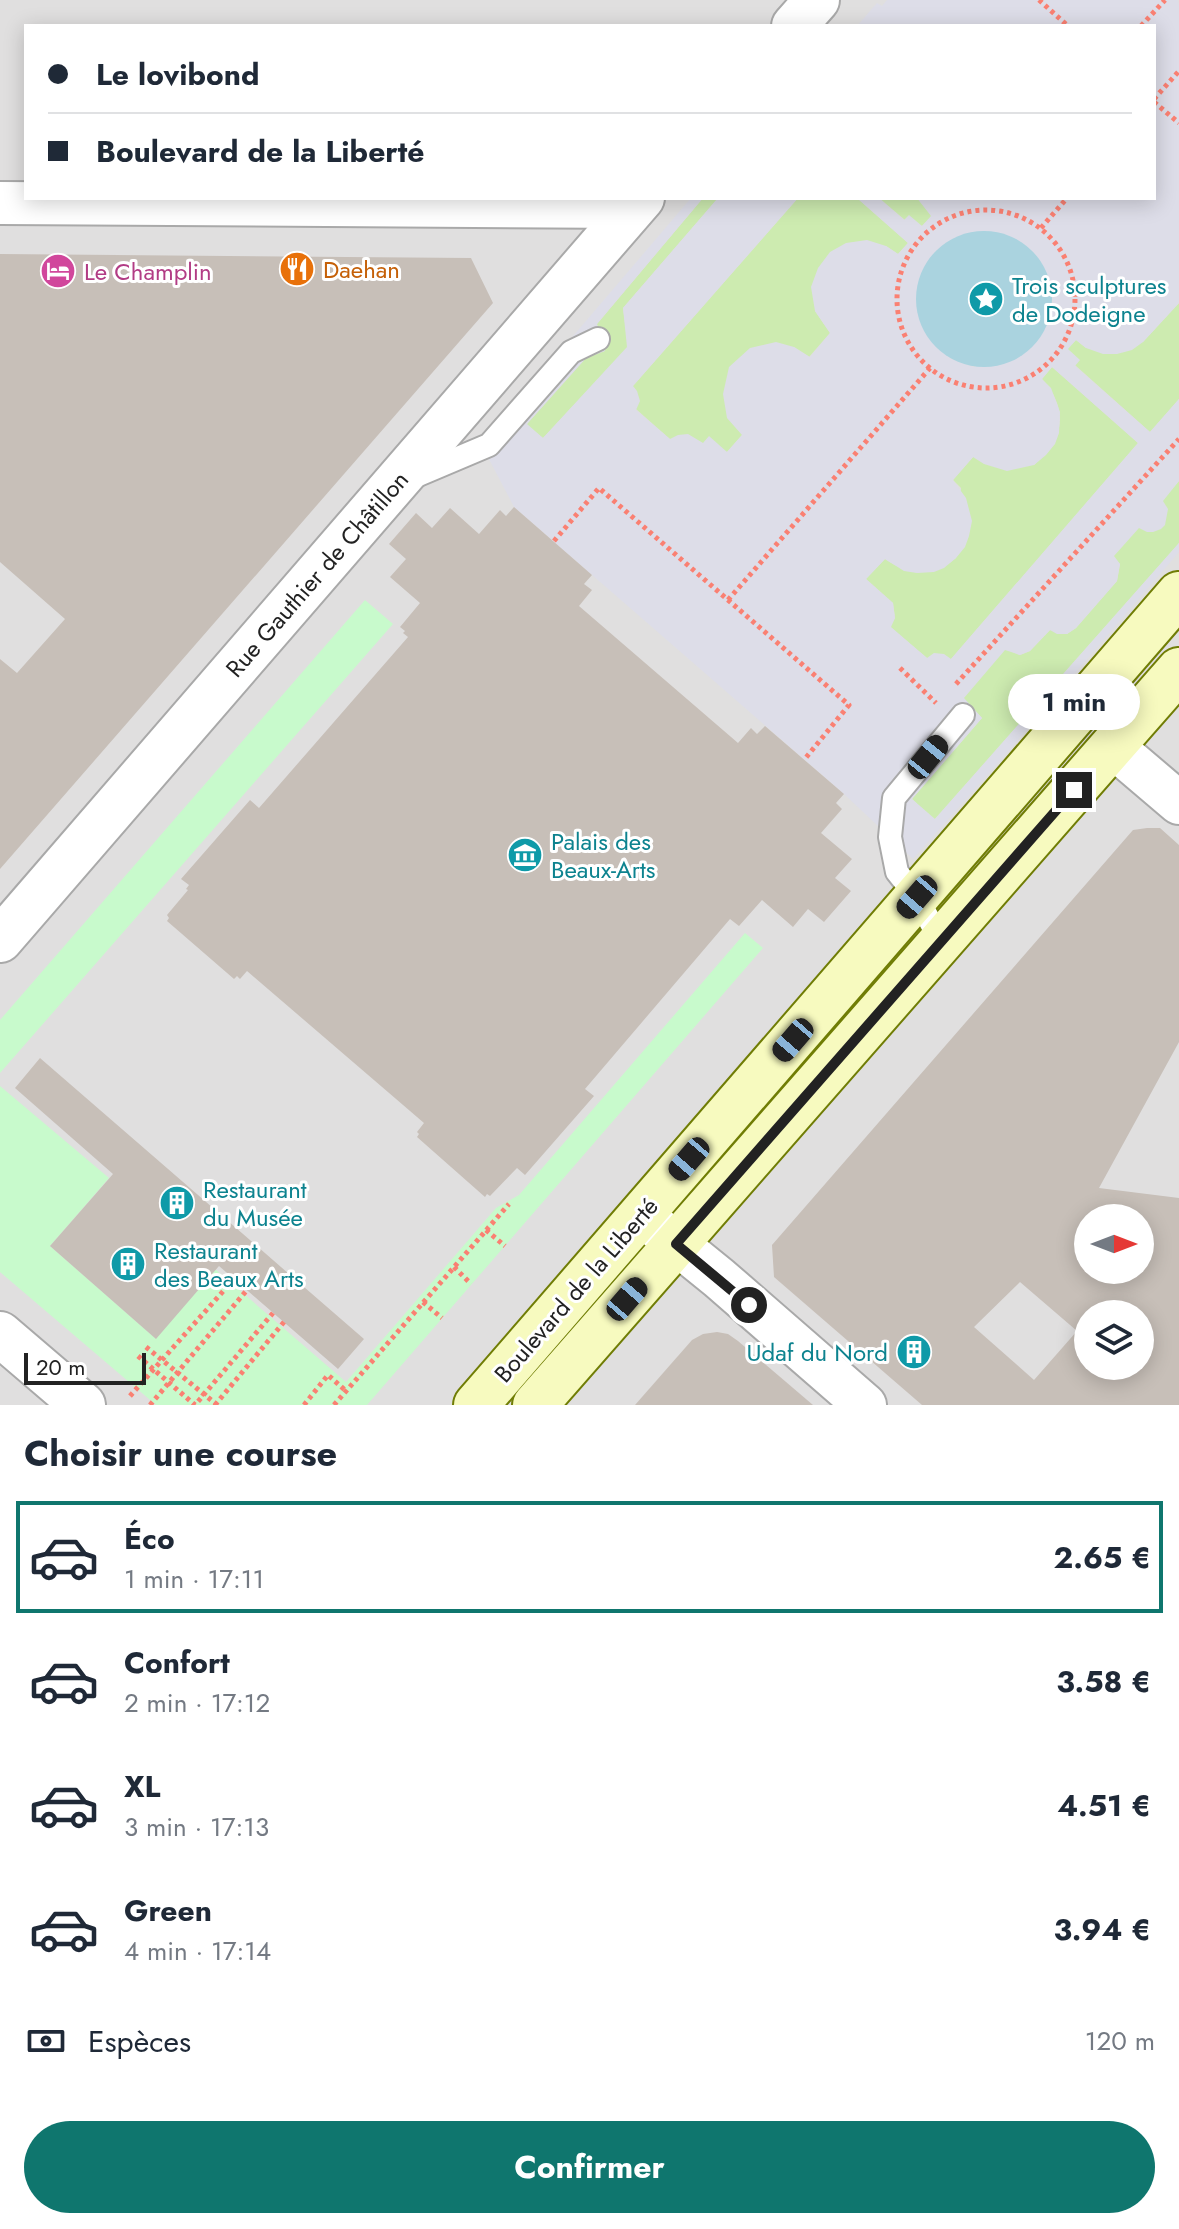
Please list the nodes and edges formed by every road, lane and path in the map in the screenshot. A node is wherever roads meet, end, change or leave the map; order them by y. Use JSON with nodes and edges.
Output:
{"nodes":[{"id":1,"x":817,"y":0,"type":"edge"},
{"id":2,"x":1039,"y":0,"type":"edge"},
{"id":3,"x":1165,"y":0,"type":"edge"},
{"id":4,"x":796,"y":24,"type":"edge"},
{"id":5,"x":1066,"y":24,"type":"edge"},
{"id":6,"x":1143,"y":24,"type":"edge"},
{"id":7,"x":1179,"y":71,"type":"edge"},
{"id":8,"x":1156,"y":98,"type":"edge"},
{"id":9,"x":1156,"y":102,"type":"edge"},
{"id":10,"x":1179,"y":123,"type":"edge"},
{"id":11,"x":1065,"y":200,"type":"edge"},
{"id":12,"x":0,"y":203,"type":"edge"},
{"id":13,"x":638,"y":203,"type":"edge"},
{"id":14,"x":1041,"y":228,"type":"junction"},
{"id":15,"x":598,"y":339,"type":"dead end"},
{"id":16,"x":930,"y":368,"type":"junction"},
{"id":17,"x":1179,"y":439,"type":"edge"},
{"id":18,"x":394,"y":486,"type":"junction"},
{"id":19,"x":554,"y":541,"type":"dead end"},
{"id":20,"x":1179,"y":594,"type":"edge"},
{"id":21,"x":728,"y":600,"type":"junction"},
{"id":22,"x":900,"y":668,"type":"dead end"},
{"id":23,"x":1179,"y":670,"type":"edge"},
{"id":24,"x":948,"y":693,"type":"dead end"},
{"id":25,"x":937,"y":704,"type":"dead end"},
{"id":26,"x":963,"y":715,"type":"dead end"},
{"id":27,"x":1112,"y":746,"type":"junction"},
{"id":28,"x":804,"y":760,"type":"dead end"},
{"id":29,"x":1179,"y":803,"type":"edge"},
{"id":30,"x":917,"y":897,"type":"junction"},
{"id":31,"x":0,"y":940,"type":"edge"},
{"id":32,"x":941,"y":942,"type":"junction"},
{"id":33,"x":509,"y":1204,"type":"dead end"},
{"id":34,"x":642,"y":1215,"type":"junction"},
{"id":35,"x":486,"y":1230,"type":"junction"},
{"id":36,"x":676,"y":1244,"type":"junction"},
{"id":37,"x":505,"y":1246,"type":"dead end"},
{"id":38,"x":454,"y":1267,"type":"junction"},
{"id":39,"x":234,"y":1279,"type":"dead end"},
{"id":40,"x":471,"y":1284,"type":"dead end"},
{"id":41,"x":247,"y":1290,"type":"dead end"},
{"id":42,"x":423,"y":1302,"type":"junction"},
{"id":43,"x":273,"y":1313,"type":"dead end"},
{"id":44,"x":442,"y":1318,"type":"dead end"},
{"id":45,"x":284,"y":1322,"type":"dead end"},
{"id":46,"x":0,"y":1334,"type":"edge"},
{"id":47,"x":146,"y":1347,"type":"dead end"},
{"id":48,"x":138,"y":1356,"type":"dead end"},
{"id":49,"x":162,"y":1360,"type":"junction"},
{"id":50,"x":154,"y":1369,"type":"junction"},
{"id":51,"x":177,"y":1372,"type":"junction"},
{"id":52,"x":169,"y":1383,"type":"junction"},
{"id":53,"x":346,"y":1391,"type":"junction"},
{"id":54,"x":204,"y":1394,"type":"junction"},
{"id":55,"x":130,"y":1396,"type":"dead end"},
{"id":56,"x":215,"y":1404,"type":"edge"},
{"id":57,"x":83,"y":1405,"type":"edge"},
{"id":58,"x":150,"y":1405,"type":"edge"},
{"id":59,"x":304,"y":1405,"type":"edge"},
{"id":60,"x":334,"y":1405,"type":"edge"},
{"id":61,"x":476,"y":1405,"type":"edge"},
{"id":62,"x":535,"y":1405,"type":"edge"},
{"id":63,"x":865,"y":1405,"type":"edge"}],
"edges":[{"from":1,"to":4,"type":"street"},
{"from":2,"to":5,"type":"path"},
{"from":3,"to":6,"type":"path"},
{"from":7,"to":8,"type":"path"},
{"from":9,"to":10,"type":"path"},
{"from":11,"to":14,"type":"path"},
{"from":12,"to":13,"type":"street"},
{"from":13,"to":18,"type":"street","name":"Rue Gauthier de Châtillon"},
{"from":14,"to":16,"type":"path"},
{"from":14,"to":16,"type":"path"},
{"from":15,"to":18,"type":"lane"},
{"from":16,"to":21,"type":"path"},
{"from":17,"to":24,"type":"path"},
{"from":18,"to":31,"type":"street","name":"Rue Gauthier de Châtillon"},
{"from":19,"to":21,"type":"path"},
{"from":20,"to":30,"type":"main road","name":"Boulevard de la Liberté"},
{"from":21,"to":28,"type":"path"},
{"from":22,"to":25,"type":"path"},
{"from":23,"to":27,"type":"main road","name":"Boulevard de la Liberté"},
{"from":26,"to":30,"type":"lane"},
{"from":27,"to":29,"type":"street"},
{"from":27,"to":32,"type":"main road","name":"Boulevard de la Liberté"},
{"from":30,"to":32,"type":"lane"},
{"from":30,"to":34,"type":"main road","name":"Boulevard de la Liberté"},
{"from":32,"to":36,"type":"main road","name":"Boulevard de la Liberté"},
{"from":33,"to":35,"type":"path"},
{"from":34,"to":36,"type":"street"},
{"from":34,"to":61,"type":"main road","name":"Boulevard de la Liberté"},
{"from":35,"to":37,"type":"path"},
{"from":35,"to":38,"type":"path"},
{"from":36,"to":62,"type":"main road","name":"Boulevard de la Liberté"},
{"from":36,"to":63,"type":"street"},
{"from":38,"to":40,"type":"path"},
{"from":38,"to":42,"type":"path"},
{"from":39,"to":49,"type":"path"},
{"from":41,"to":51,"type":"path"},
{"from":42,"to":44,"type":"path"},
{"from":42,"to":53,"type":"path"},
{"from":43,"to":54,"type":"path"},
{"from":45,"to":56,"type":"path"},
{"from":46,"to":57,"type":"street"},
{"from":47,"to":49,"type":"path"},
{"from":48,"to":50,"type":"path"},
{"from":49,"to":50,"type":"path"},
{"from":49,"to":51,"type":"path"},
{"from":50,"to":52,"type":"path"},
{"from":50,"to":55,"type":"path"},
{"from":51,"to":52,"type":"path"},
{"from":51,"to":54,"type":"path"},
{"from":52,"to":54,"type":"path"},
{"from":52,"to":58,"type":"path"},
{"from":53,"to":59,"type":"path"},
{"from":53,"to":60,"type":"path"},
{"from":54,"to":56,"type":"path"}]}
